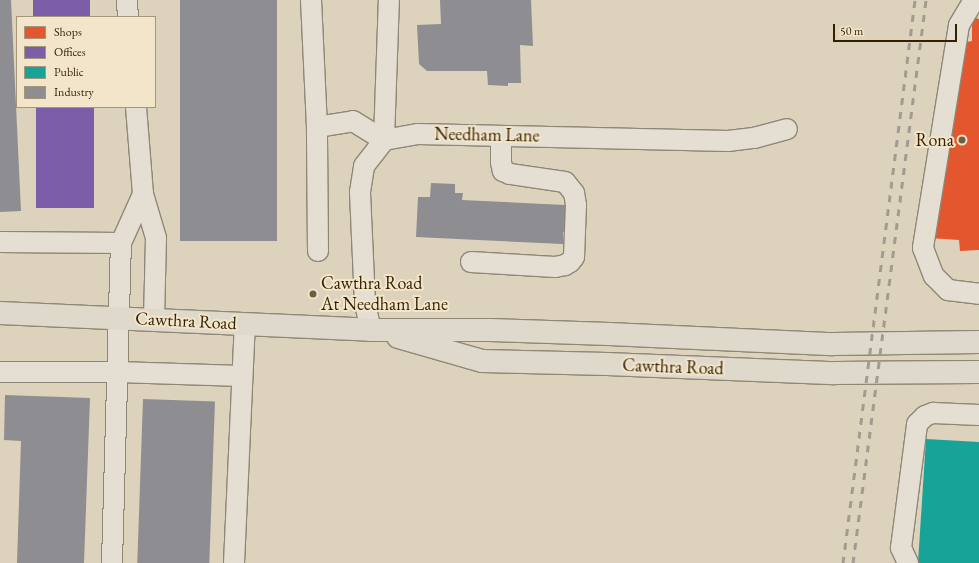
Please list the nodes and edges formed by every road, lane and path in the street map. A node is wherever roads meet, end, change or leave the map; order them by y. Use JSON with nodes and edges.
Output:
{"nodes":[{"id":1,"x":127,"y":0,"type":"edge"},
{"id":2,"x":311,"y":0,"type":"edge"},
{"id":3,"x":389,"y":0,"type":"edge"},
{"id":4,"x":974,"y":0,"type":"edge"},
{"id":5,"x":128,"y":16,"type":"edge"},
{"id":6,"x":136,"y":108,"type":"edge"},
{"id":7,"x":318,"y":127,"type":"junction"},
{"id":8,"x":787,"y":129,"type":"dead end"},
{"id":9,"x":501,"y":136,"type":"junction"},
{"id":10,"x":384,"y":140,"type":"junction"},
{"id":11,"x":143,"y":194,"type":"junction"},
{"id":12,"x":0,"y":242,"type":"edge"},
{"id":13,"x":121,"y":243,"type":"junction"},
{"id":14,"x":318,"y":251,"type":"dead end"},
{"id":15,"x":471,"y":262,"type":"dead end"},
{"id":16,"x":979,"y":294,"type":"edge"},
{"id":17,"x":0,"y":313,"type":"edge"},
{"id":18,"x":119,"y":318,"type":"junction"},
{"id":19,"x":154,"y":320,"type":"junction"},
{"id":20,"x":245,"y":324,"type":"junction"},
{"id":21,"x":371,"y":330,"type":"junction"},
{"id":22,"x":979,"y":342,"type":"edge"},
{"id":23,"x":0,"y":372,"type":"edge"},
{"id":24,"x":117,"y":372,"type":"junction"},
{"id":25,"x":979,"y":372,"type":"edge"},
{"id":26,"x":242,"y":376,"type":"junction"},
{"id":27,"x":979,"y":415,"type":"edge"},
{"id":28,"x":112,"y":563,"type":"edge"},
{"id":29,"x":234,"y":563,"type":"edge"},
{"id":30,"x":908,"y":563,"type":"edge"}],
"edges":[{"from":1,"to":5,"type":"street"},
{"from":2,"to":7,"type":"street"},
{"from":3,"to":10,"type":"street"},
{"from":4,"to":16,"type":"street"},
{"from":6,"to":11,"type":"street"},
{"from":7,"to":10,"type":"street"},
{"from":7,"to":14,"type":"street"},
{"from":8,"to":9,"type":"street","name":"Needham Lane"},
{"from":9,"to":10,"type":"street","name":"Needham Lane"},
{"from":9,"to":15,"type":"street"},
{"from":10,"to":21,"type":"street"},
{"from":11,"to":13,"type":"street"},
{"from":11,"to":19,"type":"street"},
{"from":12,"to":13,"type":"street"},
{"from":13,"to":18,"type":"street"},
{"from":17,"to":18,"type":"main road","name":"Cawthra Road"},
{"from":18,"to":19,"type":"main road","name":"Cawthra Road"},
{"from":18,"to":24,"type":"street"},
{"from":19,"to":20,"type":"main road","name":"Cawthra Road"},
{"from":20,"to":21,"type":"main road","name":"Cawthra Road"},
{"from":20,"to":26,"type":"street"},
{"from":21,"to":22,"type":"main road","name":"Cawthra Road"},
{"from":21,"to":25,"type":"main road","name":"Cawthra Road"},
{"from":23,"to":24,"type":"street"},
{"from":24,"to":26,"type":"street"},
{"from":24,"to":28,"type":"street"},
{"from":26,"to":29,"type":"street"},
{"from":27,"to":30,"type":"street"}]}
